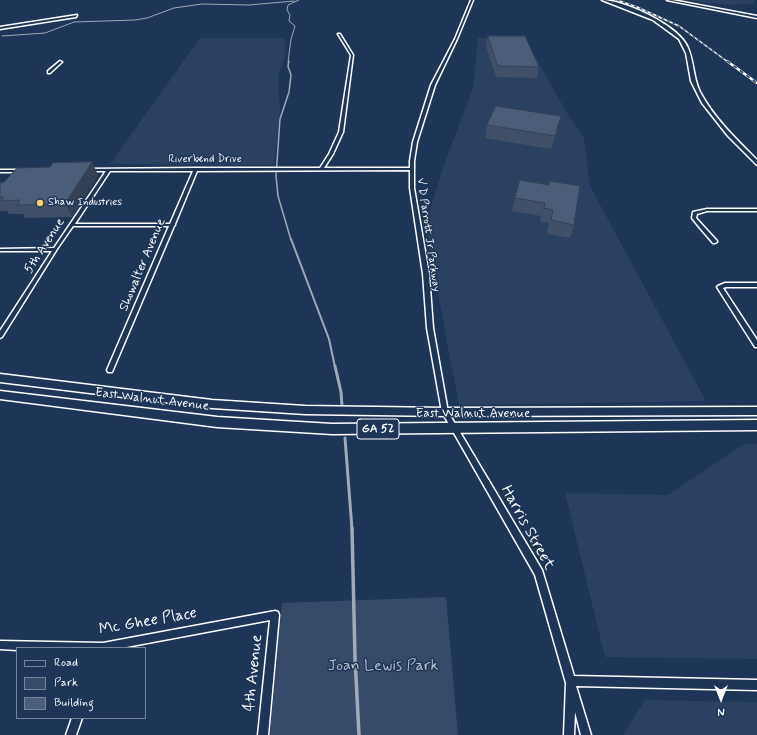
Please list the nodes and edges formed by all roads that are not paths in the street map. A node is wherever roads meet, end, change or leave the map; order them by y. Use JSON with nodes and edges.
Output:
{"nodes":[{"id":1,"x":472,"y":0,"type":"edge"},
{"id":2,"x":604,"y":0,"type":"edge"},
{"id":3,"x":668,"y":0,"type":"edge"},
{"id":4,"x":76,"y":16,"type":"dead end"},
{"id":5,"x":757,"y":17,"type":"edge"},
{"id":6,"x":0,"y":28,"type":"edge"},
{"id":7,"x":339,"y":34,"type":"dead end"},
{"id":8,"x":61,"y":62,"type":"dead end"},
{"id":9,"x":49,"y":72,"type":"dead end"},
{"id":10,"x":757,"y":163,"type":"edge"},
{"id":11,"x":196,"y":169,"type":"junction"},
{"id":12,"x":321,"y":169,"type":"junction"},
{"id":13,"x":411,"y":169,"type":"junction"},
{"id":14,"x":86,"y":170,"type":"edge"},
{"id":15,"x":109,"y":170,"type":"junction"},
{"id":16,"x":0,"y":171,"type":"edge"},
{"id":17,"x":24,"y":171,"type":"edge"},
{"id":18,"x":757,"y":210,"type":"edge"},
{"id":19,"x":72,"y":225,"type":"junction"},
{"id":20,"x":173,"y":225,"type":"junction"},
{"id":21,"x":715,"y":242,"type":"dead end"},
{"id":22,"x":55,"y":249,"type":"junction"},
{"id":23,"x":0,"y":250,"type":"edge"},
{"id":24,"x":757,"y":285,"type":"edge"},
{"id":25,"x":0,"y":336,"type":"edge"},
{"id":26,"x":757,"y":345,"type":"edge"},
{"id":27,"x":110,"y":370,"type":"dead end"},
{"id":28,"x":0,"y":378,"type":"edge"},
{"id":29,"x":0,"y":395,"type":"edge"},
{"id":30,"x":757,"y":411,"type":"edge"},
{"id":31,"x":445,"y":412,"type":"junction"},
{"id":32,"x":757,"y":425,"type":"edge"},
{"id":33,"x":455,"y":428,"type":"junction"},
{"id":34,"x":275,"y":615,"type":"joint"},
{"id":35,"x":0,"y":645,"type":"edge"},
{"id":36,"x":69,"y":647,"type":"edge"},
{"id":37,"x":108,"y":647,"type":"edge"},
{"id":38,"x":571,"y":681,"type":"junction"},
{"id":39,"x":757,"y":685,"type":"edge"},
{"id":40,"x":77,"y":719,"type":"edge"},
{"id":41,"x":71,"y":735,"type":"edge"},
{"id":42,"x":263,"y":735,"type":"edge"},
{"id":43,"x":569,"y":735,"type":"edge"},
{"id":44,"x":586,"y":735,"type":"edge"}],
"edges":[{"from":1,"to":13,"type":"street","name":"V D Parrott Jr Parkway"},
{"from":2,"to":10,"type":"main road"},
{"from":3,"to":5,"type":"street"},
{"from":4,"to":6,"type":"street"},
{"from":7,"to":12,"type":"street"},
{"from":8,"to":9,"type":"street"},
{"from":11,"to":12,"type":"street","name":"Riverbend Drive"},
{"from":11,"to":15,"type":"street","name":"Riverbend Drive"},
{"from":11,"to":20,"type":"street","name":"Showalter Avenue"},
{"from":12,"to":13,"type":"street","name":"Riverbend Drive"},
{"from":13,"to":31,"type":"street","name":"V D Parrott Jr Parkway"},
{"from":14,"to":15,"type":"street","name":"Riverbend Drive"},
{"from":15,"to":19,"type":"street","name":"5th Avenue"},
{"from":16,"to":17,"type":"street"},
{"from":18,"to":21,"type":"street"},
{"from":19,"to":20,"type":"street"},
{"from":19,"to":22,"type":"street","name":"5th Avenue"},
{"from":20,"to":27,"type":"street","name":"Showalter Avenue"},
{"from":22,"to":23,"type":"street"},
{"from":22,"to":25,"type":"street","name":"5th Avenue"},
{"from":24,"to":26,"type":"street"},
{"from":28,"to":31,"type":"main road","name":"East Walnut Avenue","number":"GA 52"},
{"from":29,"to":33,"type":"main road","name":"East Walnut Avenue","number":"GA 52"},
{"from":30,"to":31,"type":"main road","name":"East Walnut Avenue","number":"GA 52"},
{"from":31,"to":33,"type":"street","name":"Harris Street"},
{"from":32,"to":33,"type":"main road","name":"East Walnut Avenue","number":"GA 52"},
{"from":33,"to":38,"type":"street","name":"Harris Street"},
{"from":34,"to":37,"type":"street","name":"Mc Ghee Place"},
{"from":34,"to":42,"type":"street","name":"4th Avenue"},
{"from":35,"to":36,"type":"street","name":"Mc Ghee Place"},
{"from":38,"to":39,"type":"street"},
{"from":38,"to":43,"type":"street"},
{"from":38,"to":44,"type":"street","name":"Harris Street"},
{"from":40,"to":41,"type":"street"}]}
